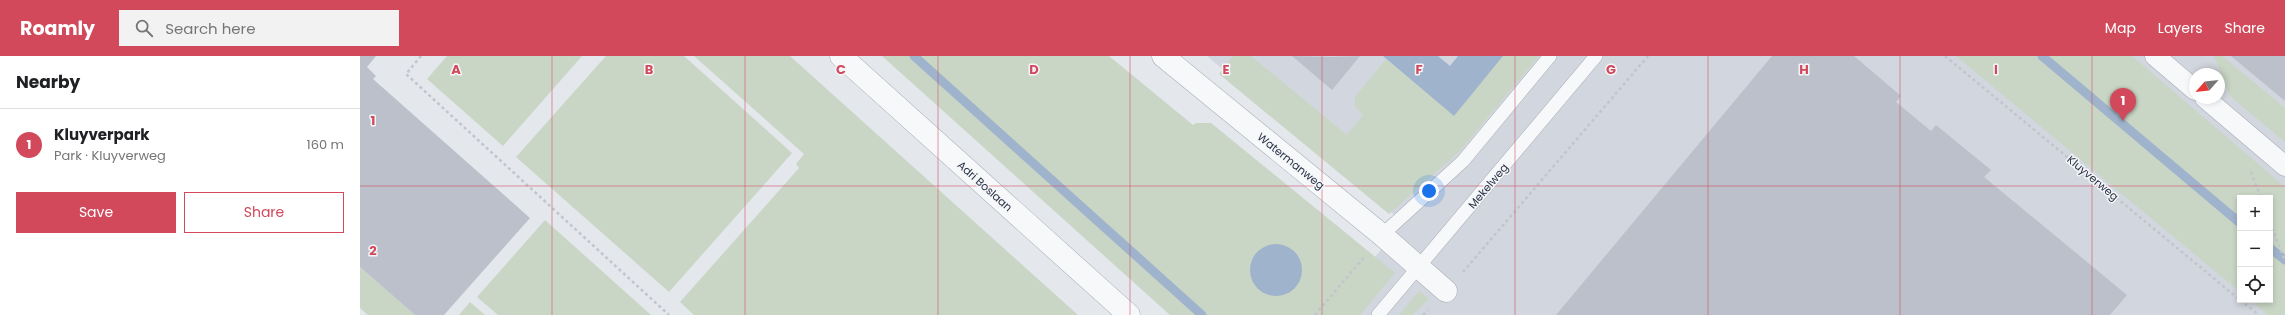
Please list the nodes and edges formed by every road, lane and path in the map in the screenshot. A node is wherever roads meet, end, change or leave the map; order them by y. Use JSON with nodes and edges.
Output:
{"nodes":[{"id":1,"x":421,"y":56,"type":"edge"},
{"id":2,"x":841,"y":56,"type":"edge"},
{"id":3,"x":1163,"y":56,"type":"edge"},
{"id":4,"x":1550,"y":56,"type":"edge"},
{"id":5,"x":1596,"y":56,"type":"edge"},
{"id":6,"x":1648,"y":56,"type":"edge"},
{"id":7,"x":1945,"y":56,"type":"edge"},
{"id":8,"x":2155,"y":56,"type":"edge"},
{"id":9,"x":2189,"y":85,"type":"edge"},
{"id":10,"x":2211,"y":104,"type":"edge"},
{"id":11,"x":2285,"y":166,"type":"edge"},
{"id":12,"x":2273,"y":230,"type":"edge"},
{"id":13,"x":1382,"y":235,"type":"junction"},
{"id":14,"x":2285,"y":261,"type":"edge"},
{"id":15,"x":1418,"y":267,"type":"junction"},
{"id":16,"x":1446,"y":291,"type":"joint"},
{"id":17,"x":2237,"y":298,"type":"edge"},
{"id":18,"x":2244,"y":303,"type":"edge"},
{"id":19,"x":669,"y":315,"type":"edge"},
{"id":20,"x":1129,"y":315,"type":"edge"},
{"id":21,"x":1315,"y":315,"type":"edge"},
{"id":22,"x":1378,"y":315,"type":"edge"},
{"id":23,"x":2259,"y":315,"type":"edge"}],
"edges":[{"from":1,"to":19,"type":"path"},
{"from":2,"to":20,"type":"street","name":"Adri Boslaan"},
{"from":3,"to":13,"type":"street","name":"Watermanweg"},
{"from":4,"to":13,"type":"lane"},
{"from":5,"to":15,"type":"lane","name":"Mekelweg"},
{"from":6,"to":16,"type":"path"},
{"from":7,"to":17,"type":"path","name":"Kluyverweg"},
{"from":8,"to":9,"type":"street"},
{"from":10,"to":11,"type":"street"},
{"from":12,"to":14,"type":"path"},
{"from":13,"to":15,"type":"street","name":"Watermanweg"},
{"from":13,"to":21,"type":"path"},
{"from":15,"to":16,"type":"street","name":"Watermanweg"},
{"from":15,"to":22,"type":"lane","name":"Mekelweg"},
{"from":18,"to":23,"type":"path","name":"Kluyverweg"}]}
